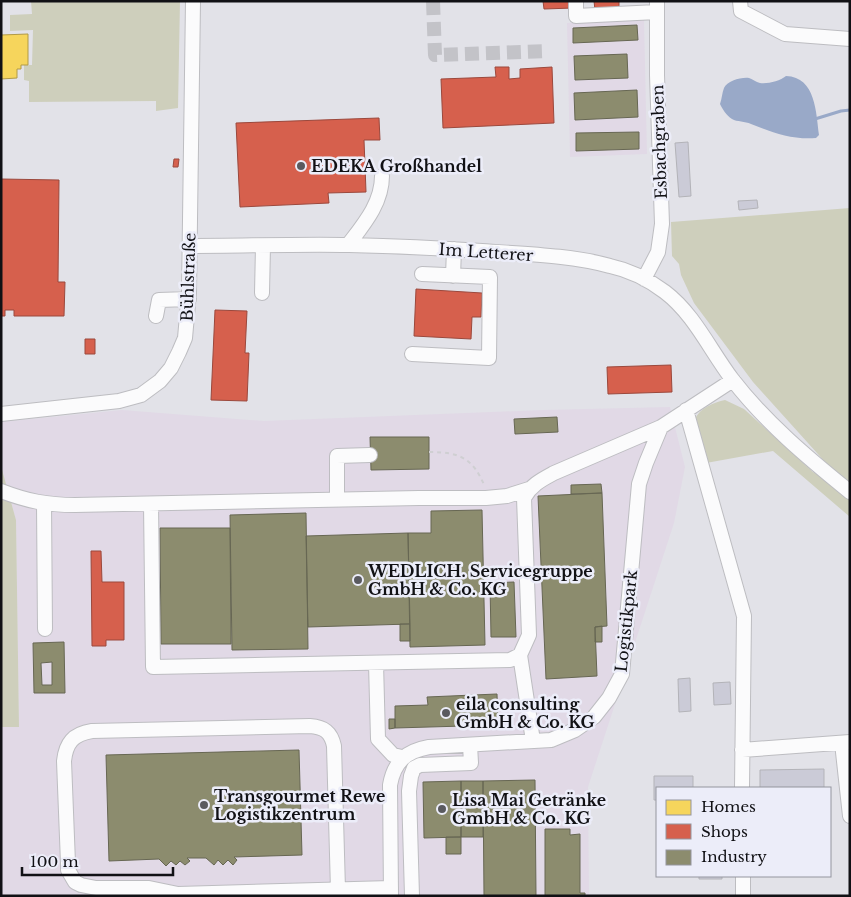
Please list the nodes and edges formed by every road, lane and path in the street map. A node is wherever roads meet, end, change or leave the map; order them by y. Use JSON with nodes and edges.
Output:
{"nodes":[{"id":1,"x":193,"y":1,"type":"edge"},
{"id":2,"x":576,"y":1,"type":"edge"},
{"id":3,"x":622,"y":1,"type":"edge"},
{"id":4,"x":740,"y":1,"type":"edge"},
{"id":5,"x":657,"y":6,"type":"edge"},
{"id":6,"x":635,"y":13,"type":"junction"},
{"id":7,"x":850,"y":39,"type":"edge"},
{"id":8,"x":382,"y":176,"type":"dead end"},
{"id":9,"x":348,"y":245,"type":"junction"},
{"id":10,"x":189,"y":246,"type":"junction"},
{"id":11,"x":263,"y":246,"type":"junction"},
{"id":12,"x":454,"y":250,"type":"junction"},
{"id":13,"x":422,"y":274,"type":"dead end"},
{"id":14,"x":453,"y":276,"type":"junction"},
{"id":15,"x":644,"y":278,"type":"junction"},
{"id":16,"x":262,"y":293,"type":"dead end"},
{"id":17,"x":188,"y":299,"type":"junction"},
{"id":18,"x":156,"y":316,"type":"dead end"},
{"id":19,"x":412,"y":354,"type":"dead end"},
{"id":20,"x":733,"y":380,"type":"junction"},
{"id":21,"x":686,"y":410,"type":"junction"},
{"id":22,"x":1,"y":414,"type":"edge"},
{"id":23,"x":661,"y":427,"type":"junction"},
{"id":24,"x":429,"y":452,"type":"dead end"},
{"id":25,"x":370,"y":455,"type":"dead end"},
{"id":26,"x":529,"y":489,"type":"junction"},
{"id":27,"x":1,"y":491,"type":"edge"},
{"id":28,"x":850,"y":492,"type":"edge"},
{"id":29,"x":491,"y":498,"type":"junction"},
{"id":30,"x":337,"y":500,"type":"junction"},
{"id":31,"x":44,"y":504,"type":"junction"},
{"id":32,"x":151,"y":504,"type":"junction"},
{"id":33,"x":44,"y":629,"type":"dead end"},
{"id":34,"x":520,"y":654,"type":"junction"},
{"id":35,"x":376,"y":663,"type":"junction"},
{"id":36,"x":533,"y":741,"type":"junction"},
{"id":37,"x":846,"y":742,"type":"edge"},
{"id":38,"x":470,"y":745,"type":"junction"},
{"id":39,"x":742,"y":750,"type":"junction"},
{"id":40,"x":402,"y":757,"type":"junction"},
{"id":41,"x":742,"y":787,"type":"edge"},
{"id":42,"x":850,"y":816,"type":"edge"},
{"id":43,"x":742,"y":877,"type":"edge"},
{"id":44,"x":338,"y":890,"type":"junction"},
{"id":45,"x":391,"y":892,"type":"edge"},
{"id":46,"x":412,"y":896,"type":"edge"},
{"id":47,"x":743,"y":896,"type":"edge"}],
"edges":[{"from":1,"to":10,"type":"street","name":"Bühlstraße"},
{"from":2,"to":6,"type":"street"},
{"from":3,"to":6,"type":"street"},
{"from":4,"to":7,"type":"street"},
{"from":5,"to":6,"type":"street"},
{"from":5,"to":15,"type":"street","name":"Esbachgraben"},
{"from":8,"to":9,"type":"street"},
{"from":9,"to":11,"type":"street","name":"Im Letterer"},
{"from":9,"to":12,"type":"street","name":"Im Letterer"},
{"from":10,"to":11,"type":"street","name":"Im Letterer"},
{"from":10,"to":17,"type":"street","name":"Bühlstraße"},
{"from":11,"to":16,"type":"street"},
{"from":12,"to":14,"type":"street"},
{"from":12,"to":15,"type":"street","name":"Im Letterer"},
{"from":13,"to":14,"type":"street"},
{"from":14,"to":19,"type":"street"},
{"from":15,"to":20,"type":"street","name":"Im Letterer"},
{"from":17,"to":18,"type":"street"},
{"from":17,"to":22,"type":"street","name":"Bühlstraße"},
{"from":20,"to":21,"type":"street"},
{"from":20,"to":28,"type":"street"},
{"from":21,"to":23,"type":"street"},
{"from":21,"to":39,"type":"street"},
{"from":23,"to":26,"type":"street"},
{"from":23,"to":36,"type":"street","name":"Logistikpark"},
{"from":24,"to":29,"type":"path"},
{"from":25,"to":30,"type":"street"},
{"from":26,"to":29,"type":"street"},
{"from":26,"to":34,"type":"street"},
{"from":27,"to":31,"type":"street"},
{"from":29,"to":30,"type":"street"},
{"from":30,"to":32,"type":"street"},
{"from":31,"to":32,"type":"street"},
{"from":31,"to":33,"type":"street"},
{"from":32,"to":35,"type":"street"},
{"from":34,"to":35,"type":"street"},
{"from":34,"to":36,"type":"street"},
{"from":35,"to":40,"type":"street"},
{"from":36,"to":38,"type":"street","name":"Logistikpark"},
{"from":37,"to":39,"type":"street"},
{"from":37,"to":42,"type":"street"},
{"from":38,"to":40,"type":"street","name":"Logistikpark"},
{"from":38,"to":46,"type":"street"},
{"from":39,"to":41,"type":"street"},
{"from":40,"to":45,"type":"street"},
{"from":43,"to":47,"type":"street"},
{"from":44,"to":44,"type":"street"},
{"from":44,"to":45,"type":"street"}]}
